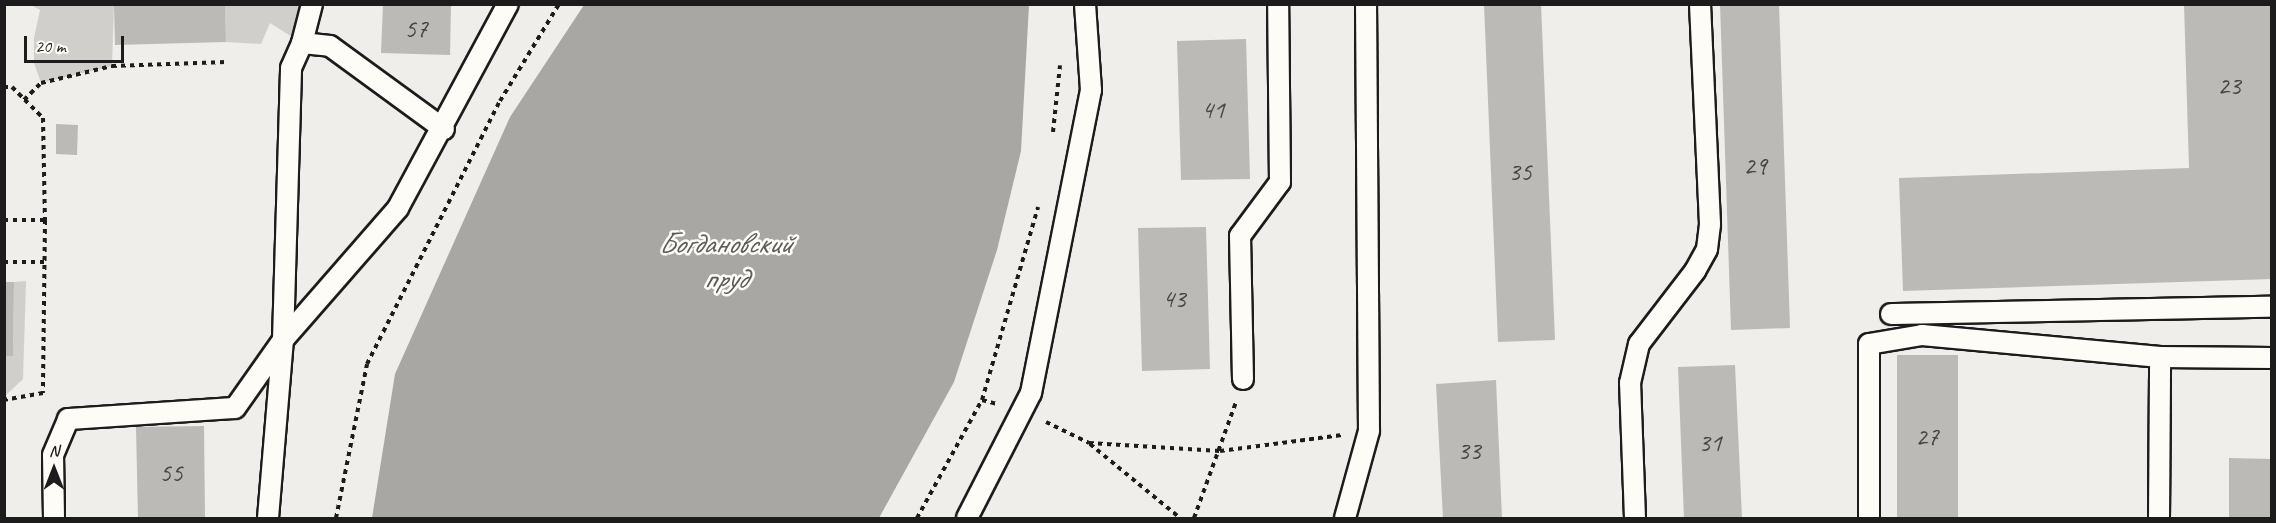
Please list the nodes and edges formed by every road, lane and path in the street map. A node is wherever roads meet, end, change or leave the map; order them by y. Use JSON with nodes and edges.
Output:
{"nodes":[{"id":1,"x":312,"y":4,"type":"edge"},
{"id":2,"x":508,"y":4,"type":"edge"},
{"id":3,"x":559,"y":4,"type":"edge"},
{"id":4,"x":1085,"y":4,"type":"edge"},
{"id":5,"x":1278,"y":4,"type":"edge"},
{"id":6,"x":1366,"y":4,"type":"edge"},
{"id":7,"x":1700,"y":4,"type":"edge"},
{"id":8,"x":302,"y":43,"type":"junction"},
{"id":9,"x":226,"y":62,"type":"dead end"},
{"id":10,"x":1061,"y":62,"type":"dead end"},
{"id":11,"x":4,"y":87,"type":"edge"},
{"id":12,"x":24,"y":100,"type":"junction"},
{"id":13,"x":444,"y":129,"type":"junction"},
{"id":14,"x":1052,"y":139,"type":"dead end"},
{"id":15,"x":1040,"y":196,"type":"dead end"},
{"id":16,"x":4,"y":220,"type":"edge"},
{"id":17,"x":45,"y":220,"type":"junction"},
{"id":18,"x":4,"y":262,"type":"edge"},
{"id":19,"x":44,"y":262,"type":"junction"},
{"id":20,"x":2271,"y":307,"type":"edge"},
{"id":21,"x":1891,"y":314,"type":"dead end"},
{"id":22,"x":283,"y":340,"type":"junction"},
{"id":23,"x":2160,"y":357,"type":"junction"},
{"id":24,"x":2271,"y":358,"type":"edge"},
{"id":25,"x":1243,"y":379,"type":"joint"},
{"id":26,"x":4,"y":400,"type":"edge"},
{"id":27,"x":982,"y":400,"type":"junction"},
{"id":28,"x":1022,"y":410,"type":"junction"},
{"id":29,"x":1369,"y":431,"type":"junction"},
{"id":30,"x":1089,"y":443,"type":"junction"},
{"id":31,"x":1220,"y":451,"type":"junction"},
{"id":32,"x":54,"y":519,"type":"edge"},
{"id":33,"x":268,"y":519,"type":"edge"},
{"id":34,"x":336,"y":519,"type":"edge"},
{"id":35,"x":917,"y":519,"type":"edge"},
{"id":36,"x":967,"y":519,"type":"edge"},
{"id":37,"x":1180,"y":519,"type":"edge"},
{"id":38,"x":1194,"y":519,"type":"edge"},
{"id":39,"x":1345,"y":519,"type":"edge"},
{"id":40,"x":1635,"y":519,"type":"edge"},
{"id":41,"x":1869,"y":519,"type":"edge"},
{"id":42,"x":2159,"y":519,"type":"edge"}],
"edges":[{"from":1,"to":8,"type":"lane"},
{"from":2,"to":13,"type":"lane"},
{"from":3,"to":34,"type":"path"},
{"from":4,"to":28,"type":"lane"},
{"from":5,"to":25,"type":"lane"},
{"from":6,"to":29,"type":"lane"},
{"from":7,"to":40,"type":"lane"},
{"from":8,"to":13,"type":"lane"},
{"from":8,"to":22,"type":"lane"},
{"from":9,"to":12,"type":"path"},
{"from":10,"to":14,"type":"path"},
{"from":11,"to":12,"type":"path"},
{"from":12,"to":17,"type":"path"},
{"from":13,"to":22,"type":"lane"},
{"from":15,"to":27,"type":"path"},
{"from":16,"to":17,"type":"path"},
{"from":17,"to":19,"type":"path"},
{"from":18,"to":19,"type":"path"},
{"from":19,"to":26,"type":"path"},
{"from":20,"to":21,"type":"lane"},
{"from":22,"to":32,"type":"lane"},
{"from":22,"to":33,"type":"lane"},
{"from":23,"to":24,"type":"lane"},
{"from":23,"to":41,"type":"lane"},
{"from":23,"to":42,"type":"lane"},
{"from":25,"to":31,"type":"path"},
{"from":27,"to":28,"type":"path"},
{"from":27,"to":35,"type":"path"},
{"from":28,"to":30,"type":"path"},
{"from":28,"to":36,"type":"lane"},
{"from":29,"to":31,"type":"path"},
{"from":29,"to":39,"type":"lane"},
{"from":30,"to":31,"type":"path"},
{"from":30,"to":37,"type":"path"},
{"from":31,"to":38,"type":"path"}]}
